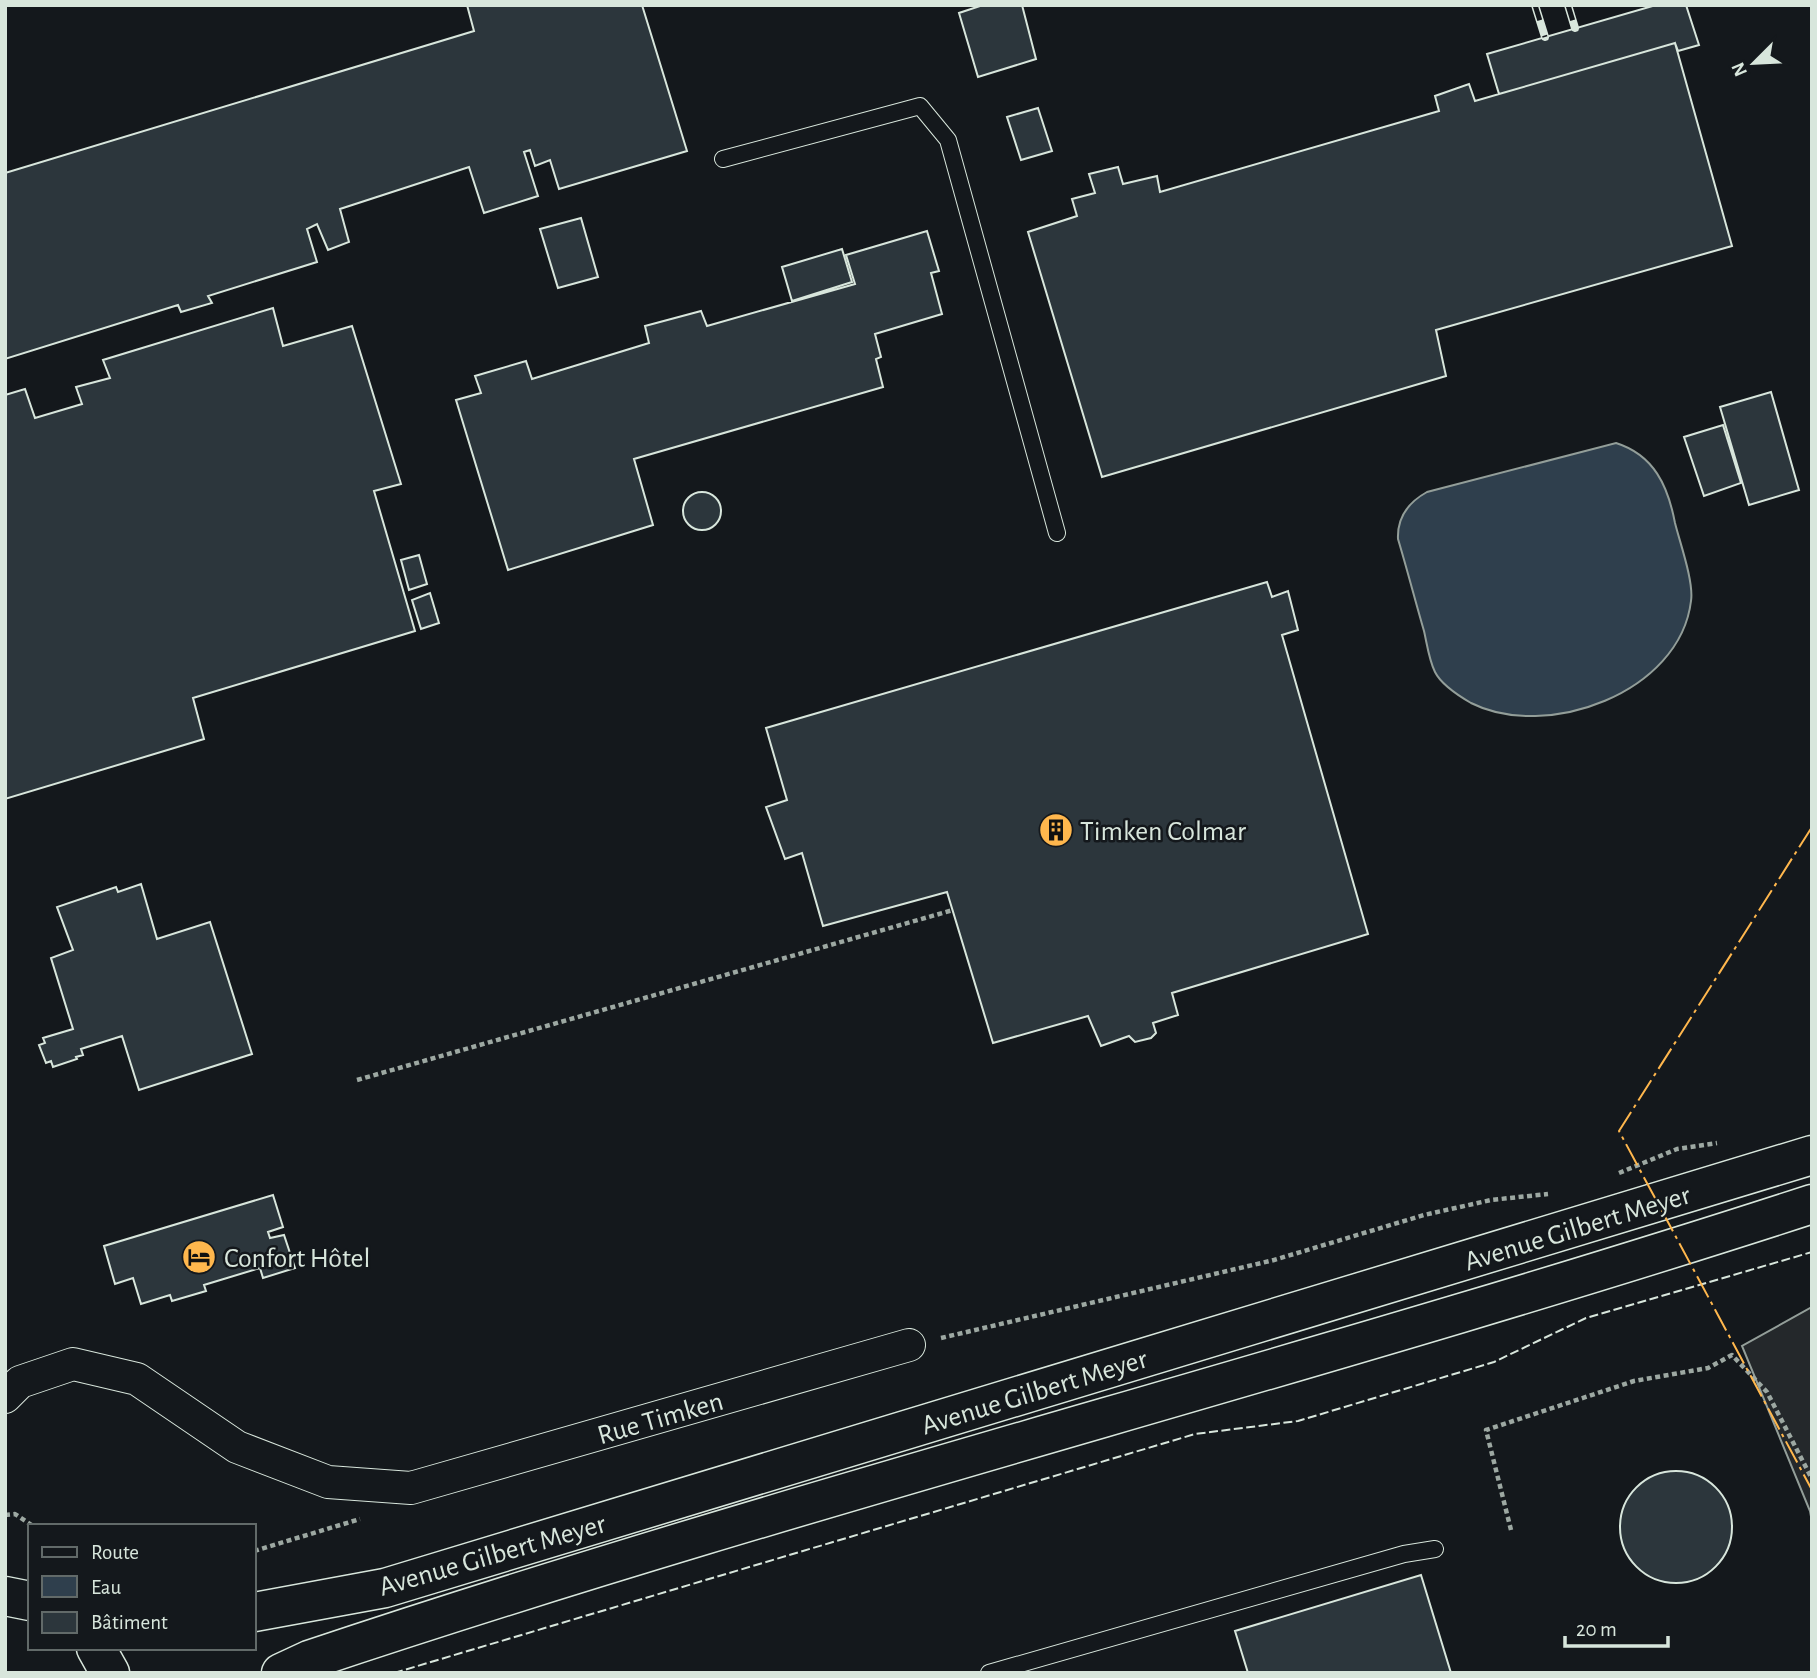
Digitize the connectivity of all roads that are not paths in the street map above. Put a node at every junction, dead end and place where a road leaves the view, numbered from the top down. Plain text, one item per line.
1 (723, 159) dead end
2 (1057, 533) dead end
3 (1812, 1156) edge
4 (1812, 1204) edge
5 (909, 1345) road end
6 (5, 1397) edge
7 (1436, 1549) dead end
8 (5, 1596) edge
9 (28, 1601) edge
10 (256, 1612) edge
11 (97, 1650) edge
12 (110, 1673) edge
13 (281, 1673) edge
14 (989, 1673) edge

1 - 2 lane
3 - 10 main road, Avenue Gilbert Meyer
4 - 13 main road, Avenue Gilbert Meyer
5 - 6 street, Rue Timken
7 - 14 lane
8 - 9 main road
11 - 12 main road

